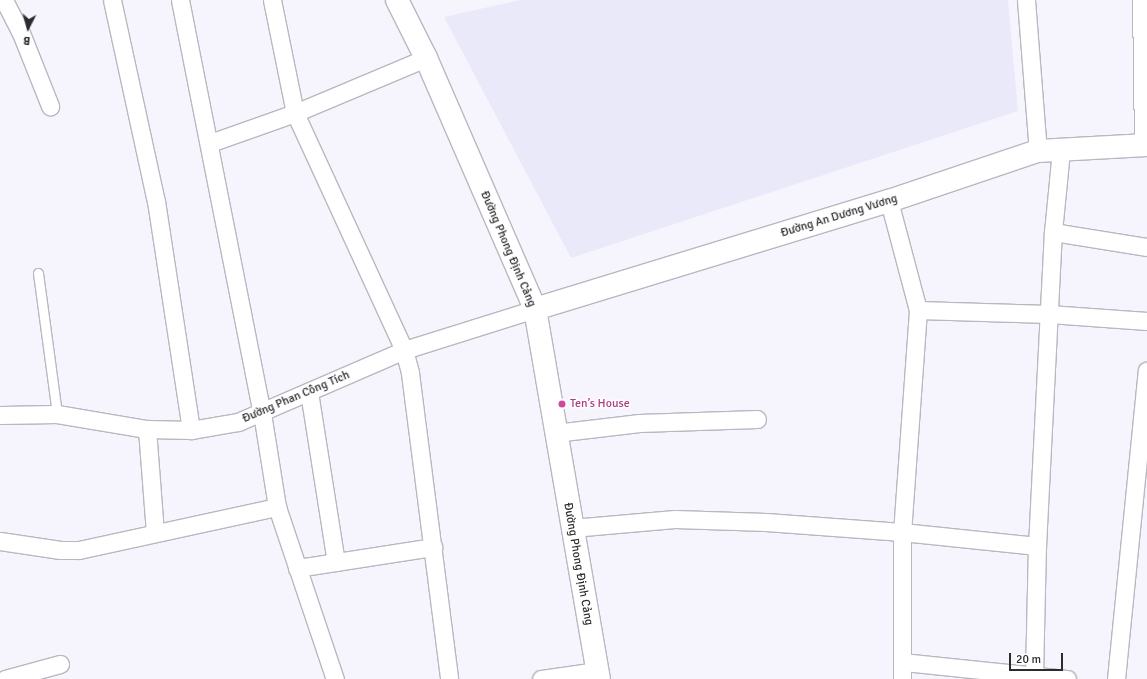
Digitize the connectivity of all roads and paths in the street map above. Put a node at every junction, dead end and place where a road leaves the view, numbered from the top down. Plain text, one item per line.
1 (4, 0) edge
2 (112, 0) edge
3 (180, 0) edge
4 (272, 0) edge
5 (397, 0) edge
6 (1026, 0) edge
7 (1141, 0) edge
8 (426, 58) junction
9 (50, 106) dead end
10 (295, 113) junction
11 (210, 143) junction
12 (1145, 145) edge
13 (1061, 150) junction
14 (1038, 151) junction
15 (889, 201) junction
16 (1053, 232) junction
17 (1147, 247) edge
18 (38, 273) dead end
19 (535, 309) junction
20 (918, 310) junction
21 (1049, 314) junction
22 (1147, 321) edge
23 (404, 350) junction
24 (1147, 371) edge
25 (308, 392) junction
26 (262, 413) junction
27 (57, 414) junction
28 (0, 415) edge
29 (757, 419) dead end
30 (147, 429) junction
31 (191, 430) junction
32 (555, 433) junction
33 (277, 507) junction
34 (572, 528) junction
35 (155, 532) junction
36 (902, 532) junction
37 (0, 541) edge
38 (1037, 546) junction
39 (433, 547) junction
40 (336, 562) junction
41 (297, 568) junction
42 (903, 662) junction
43 (60, 664) dead end
44 (598, 675) edge
45 (1034, 676) junction
46 (1057, 678) edge
47 (5, 679) edge
48 (334, 679) edge
49 (449, 679) edge
50 (541, 679) edge
51 (902, 679) edge
52 (1116, 679) edge

1 - 9 street
2 - 31 street
3 - 11 street
4 - 10 street
5 - 8 street, Đường Phong Định Cảng
6 - 14 street
7 - 12 street
8 - 10 street
8 - 19 street, Đường Phong Định Cảng
10 - 11 street
10 - 23 street
11 - 26 street
12 - 13 street, Đường An Dương Vương
13 - 14 street, Đường An Dương Vương
13 - 16 street
14 - 15 street, Đường An Dương Vương
15 - 19 street, Đường An Dương Vương
15 - 20 street
16 - 17 street
16 - 21 street
18 - 27 lane
19 - 23 street, Đường Phan Công Tích
19 - 32 street, Đường Phong Định Cảng
20 - 21 street
20 - 36 street
21 - 22 street
21 - 38 street
23 - 25 street, Đường Phan Công Tích
23 - 39 street
24 - 52 street
25 - 26 street, Đường Phan Công Tích
25 - 40 street
26 - 31 street, Đường Phan Công Tích
26 - 33 street
27 - 28 street, Đường Phan Công Tích
27 - 30 street, Đường Phan Công Tích
29 - 32 street
30 - 31 street, Đường Phan Công Tích
30 - 35 street
32 - 34 street, Đường Phong Định Cảng
33 - 35 street
33 - 41 street
34 - 36 street
34 - 44 street, Đường Phong Định Cảng
35 - 37 street
36 - 38 street
36 - 42 street
38 - 45 street
39 - 40 street
39 - 49 street
40 - 41 street
41 - 48 street
42 - 45 street
42 - 51 street
43 - 47 street
44 - 50 street
45 - 46 street

